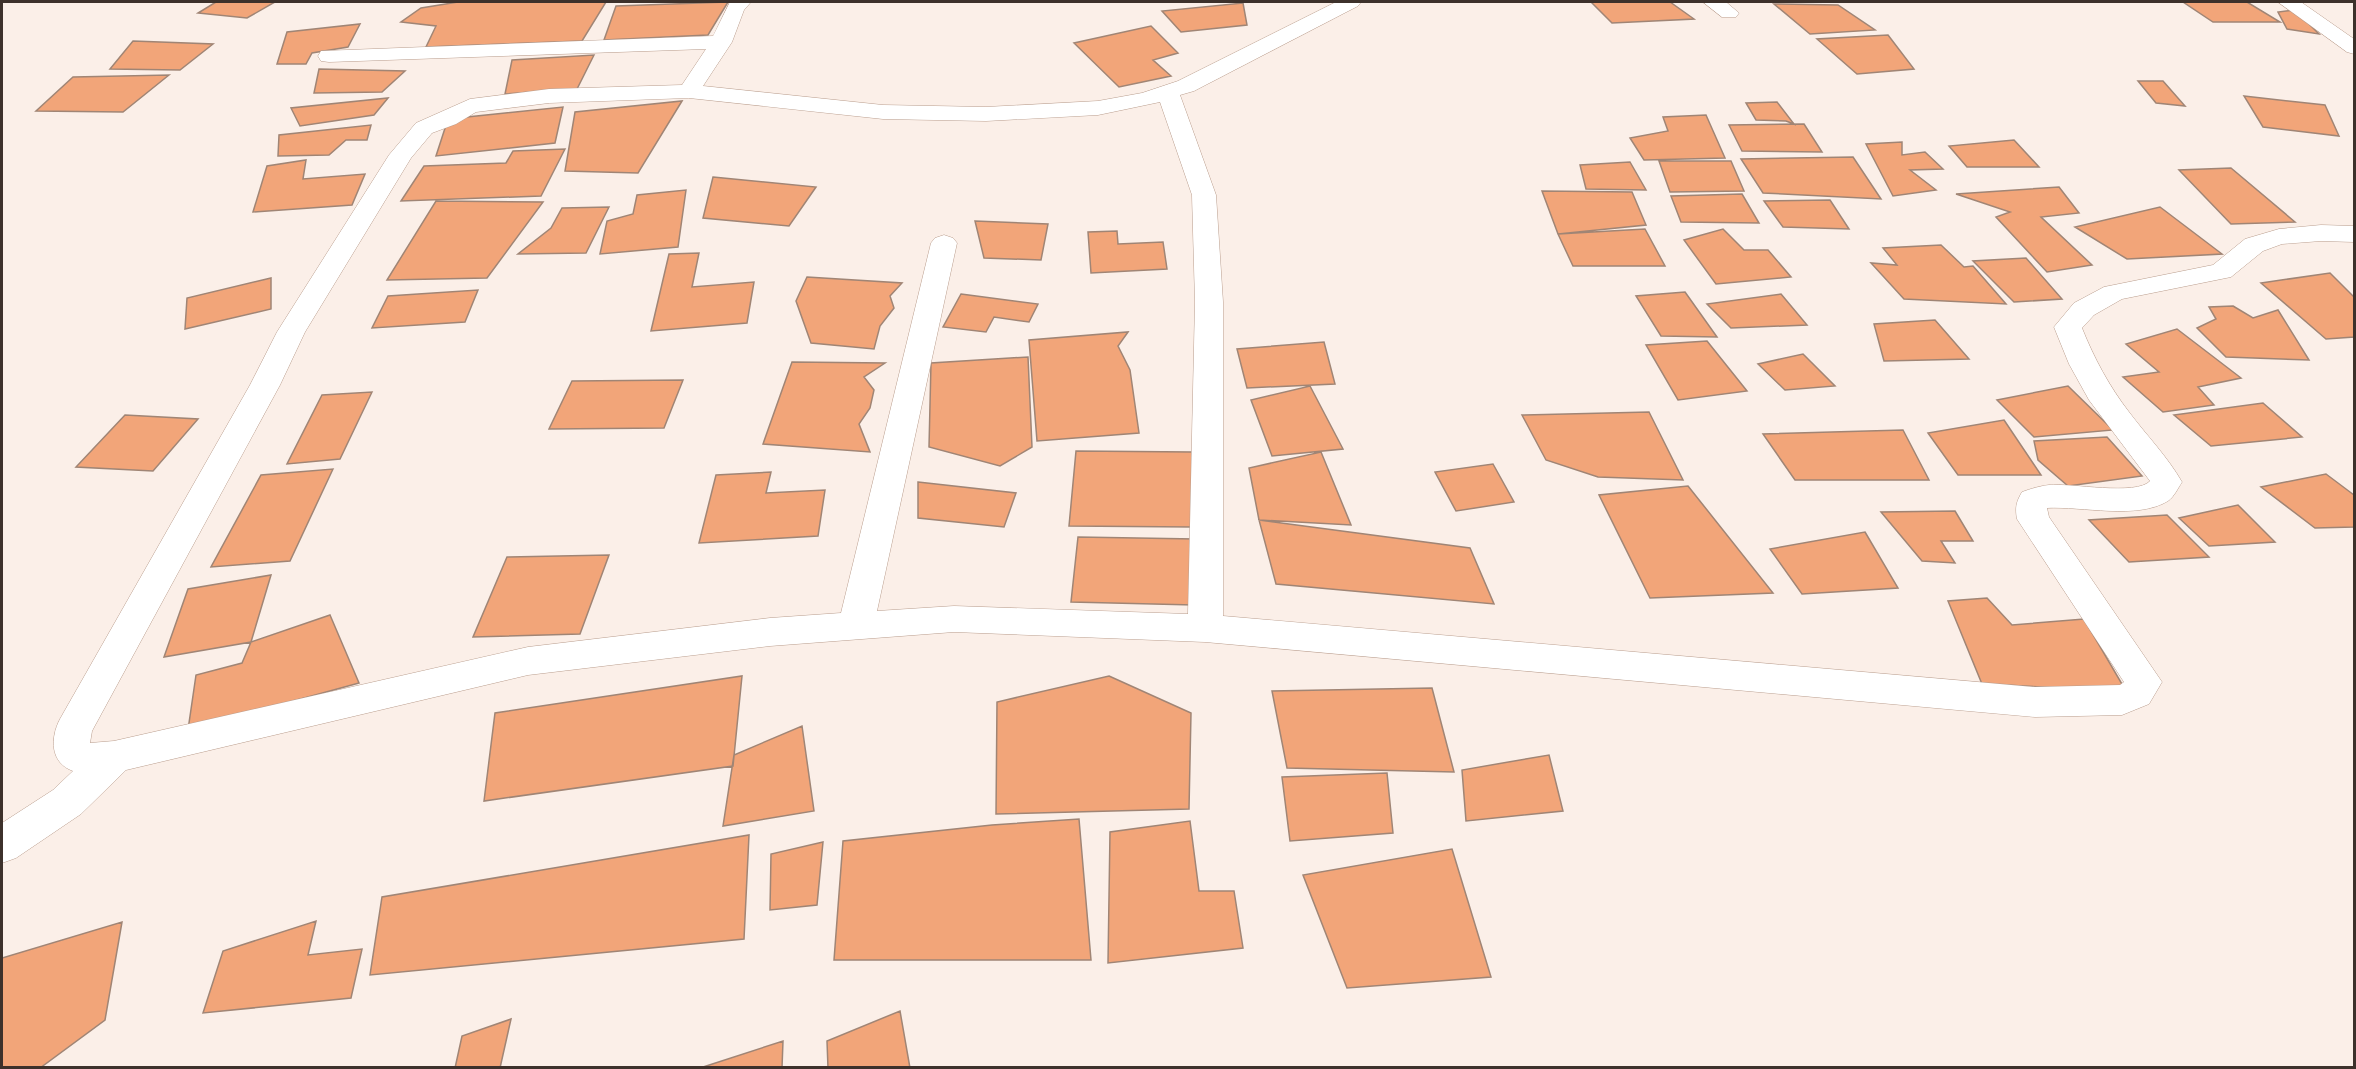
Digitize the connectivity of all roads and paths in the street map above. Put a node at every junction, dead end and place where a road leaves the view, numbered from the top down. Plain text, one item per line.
1 (741, 2) edge
2 (1351, 2) edge
3 (2288, 2) edge
4 (721, 42) junction
5 (2355, 48) edge
6 (329, 56) dead end
7 (689, 91) junction
8 (1168, 93) junction
9 (2355, 234) edge
10 (944, 243) dead end
11 (856, 626) junction
12 (1205, 628) junction
13 (114, 756) junction
14 (2, 845) edge

1 - 4 street
2 - 8 street
3 - 5 street
4 - 6 street
4 - 7 street
7 - 8 street
7 - 13 street
8 - 12 street
9 - 12 street
10 - 11 street
11 - 12 street
11 - 13 street
13 - 14 street

